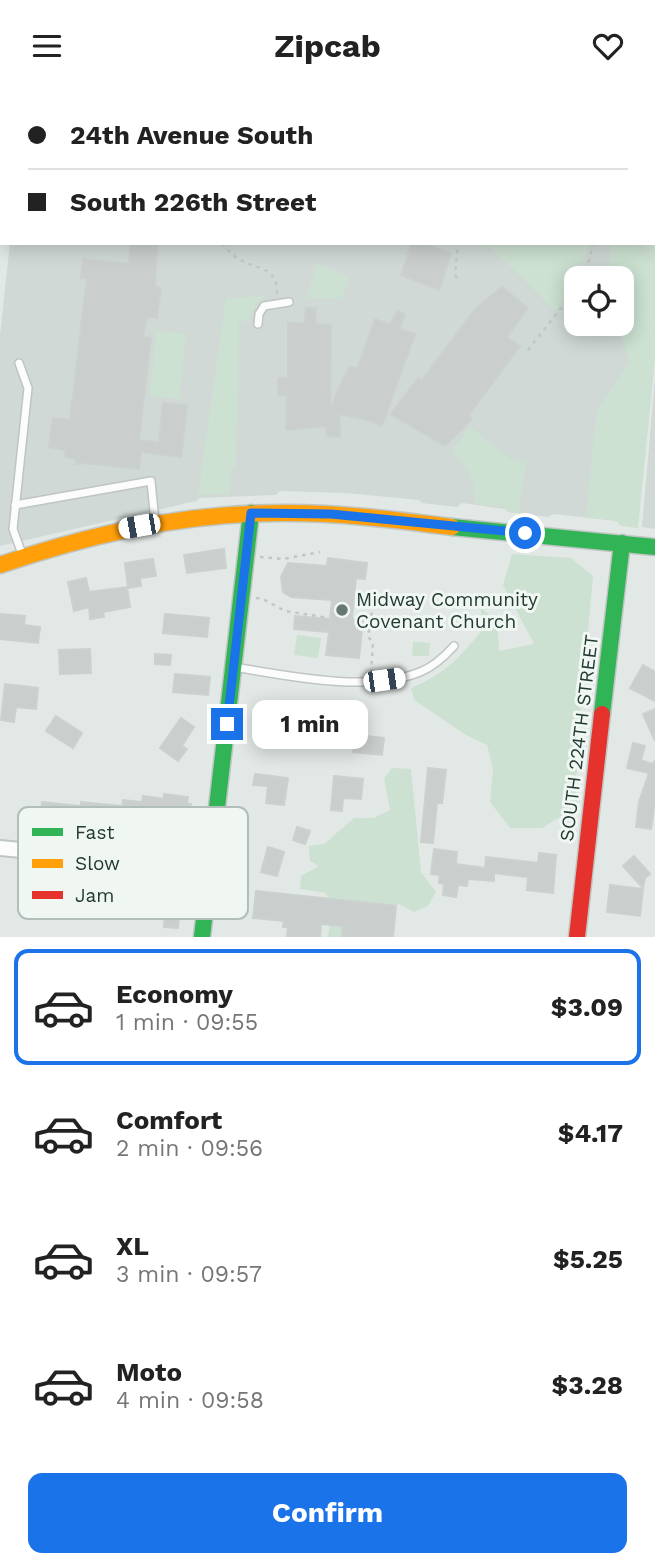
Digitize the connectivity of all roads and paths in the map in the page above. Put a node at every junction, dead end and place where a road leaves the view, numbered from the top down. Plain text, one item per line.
1 (224, 245) edge
2 (458, 245) edge
3 (593, 245) edge
4 (587, 266) edge
5 (457, 278) dead end
6 (289, 302) dead end
7 (277, 303) junction
8 (564, 304) edge
9 (258, 324) dead end
10 (528, 350) dead end
11 (19, 363) dead end
12 (15, 506) junction
13 (251, 513) junction
14 (156, 523) junction
15 (622, 543) junction
16 (655, 547) edge
17 (320, 552) dead end
18 (23, 556) junction
19 (247, 556) junction
20 (0, 565) edge
21 (242, 595) junction
22 (373, 605) dead end
23 (329, 618) dead end
24 (454, 646) dead end
25 (234, 666) junction
26 (371, 681) junction
27 (217, 807) edge
28 (0, 848) edge
29 (18, 850) edge
30 (204, 919) edge
31 (202, 937) edge
32 (577, 937) edge

1 - 7 path
2 - 5 path
3 - 4 path
6 - 7 lane
7 - 9 lane
8 - 10 path
11 - 12 lane
12 - 14 lane
12 - 18 lane
13 - 14 street
13 - 15 street
13 - 19 street
14 - 18 street
15 - 16 street
15 - 32 street, SOUTH 224TH STREET
17 - 19 path
18 - 20 street
19 - 21 street
21 - 23 path
21 - 25 street
22 - 26 path
24 - 26 lane
25 - 26 lane
25 - 27 street
28 - 29 street
30 - 31 street

